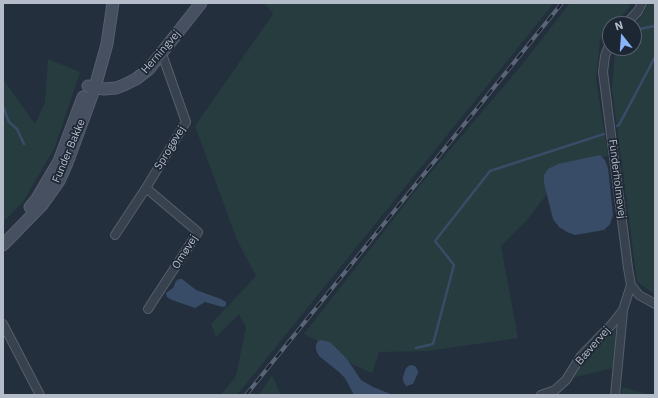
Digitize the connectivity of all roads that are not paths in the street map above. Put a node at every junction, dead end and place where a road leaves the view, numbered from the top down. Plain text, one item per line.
1 (113, 3) edge
2 (201, 3) edge
3 (642, 3) edge
4 (633, 16) edge
5 (162, 54) junction
6 (605, 56) edge
7 (91, 86) junction
8 (146, 188) junction
9 (115, 235) dead end
10 (3, 236) edge
11 (3, 245) edge
12 (632, 285) junction
13 (655, 304) edge
14 (148, 309) dead end
15 (623, 310) junction
16 (3, 324) edge
17 (40, 395) edge
18 (541, 395) edge
19 (615, 395) edge

1 - 7 main road
2 - 5 main road, Herningvej
3 - 4 street
5 - 7 main road, Herningvej
5 - 8 street, Sprogøvej
6 - 12 street, Funderholmevej
7 - 10 main road, Funder Bakke
7 - 11 main road, Funder Bakke
8 - 9 street, Sprogøvej
8 - 14 street, Omøvej
12 - 13 street
12 - 15 street, Bævervej
15 - 18 street, Bævervej
15 - 19 street
16 - 17 street

